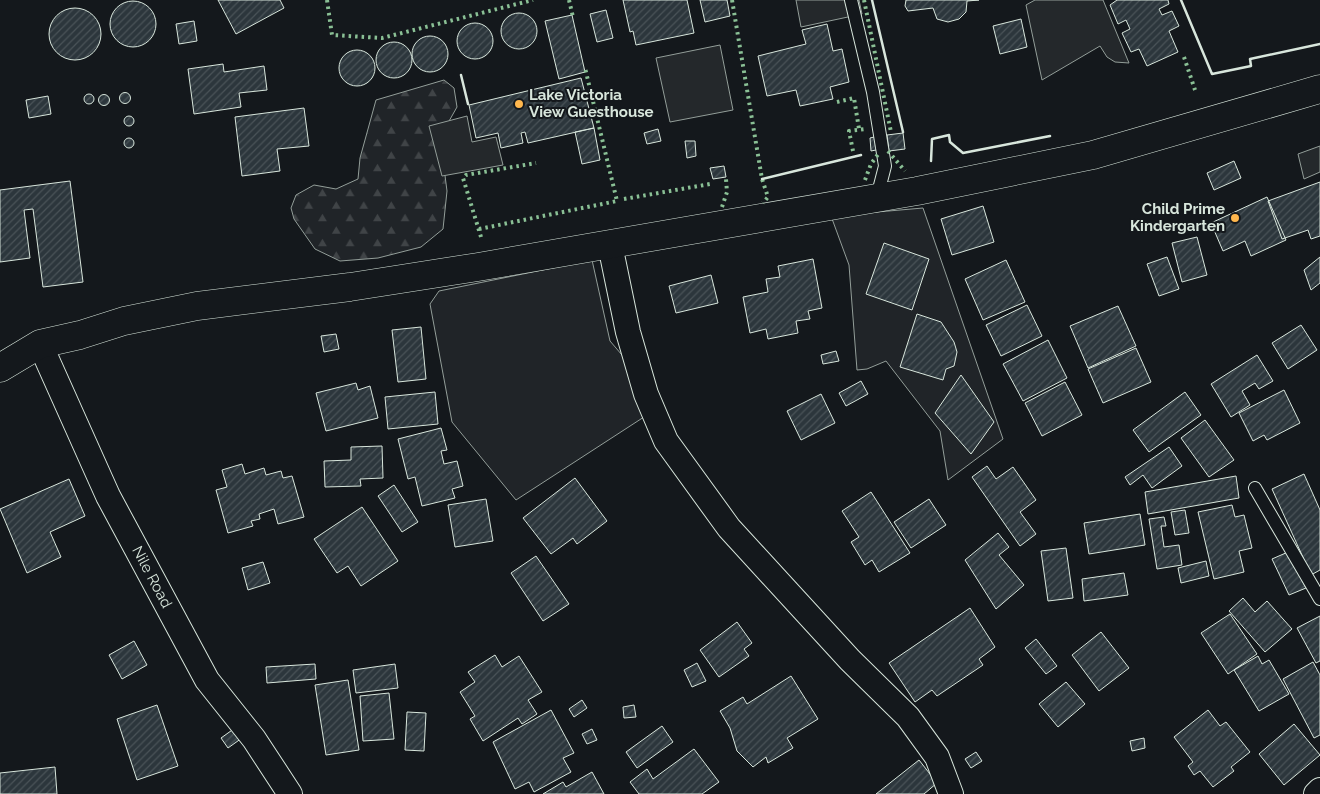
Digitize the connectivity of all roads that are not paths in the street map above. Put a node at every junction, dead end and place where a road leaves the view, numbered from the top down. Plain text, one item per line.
1 (851, 0) edge
2 (1320, 89) edge
3 (877, 197) junction
4 (610, 245) junction
5 (40, 344) junction
6 (0, 368) edge
7 (1255, 488) dead end
8 (1320, 599) edge
9 (1320, 790) edge
10 (290, 794) edge
11 (951, 794) edge
12 (1316, 794) edge

1 - 3 lane
2 - 3 street
3 - 4 street
4 - 5 street
4 - 11 street
5 - 6 street
5 - 10 street, Nile Road
7 - 8 lane
9 - 12 street

